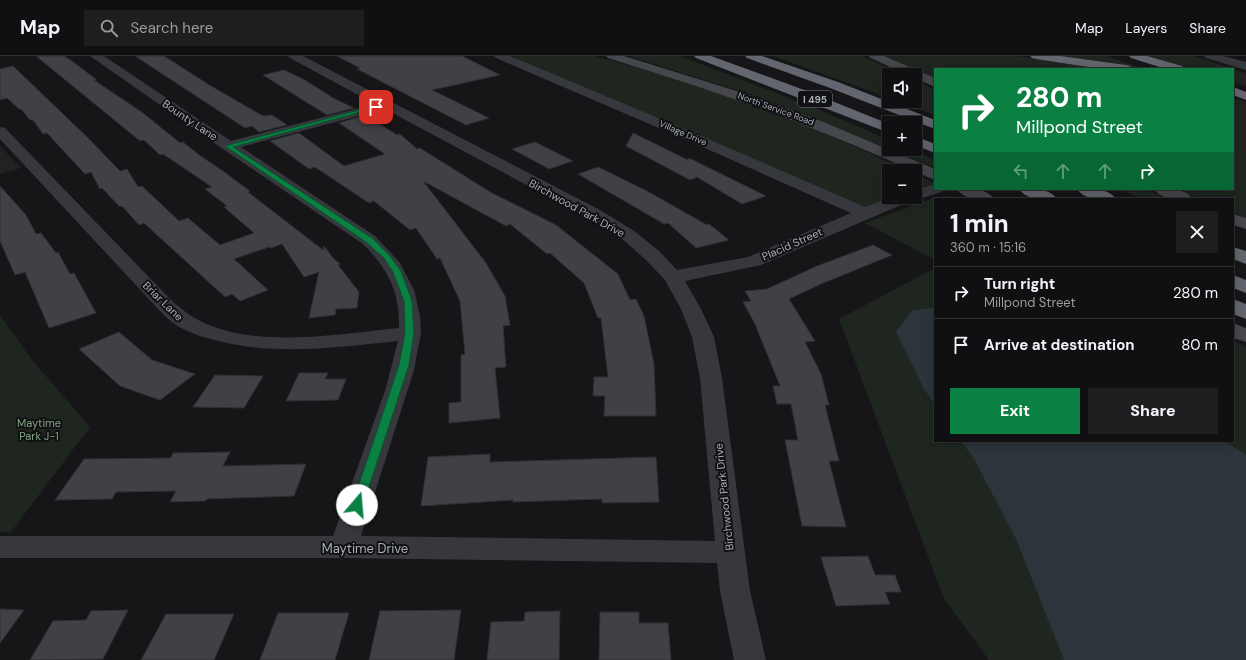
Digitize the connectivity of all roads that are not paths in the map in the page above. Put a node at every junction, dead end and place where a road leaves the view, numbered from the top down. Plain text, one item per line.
1 (96, 56) edge
2 (294, 56) edge
3 (500, 56) edge
4 (612, 56) edge
5 (700, 56) edge
6 (751, 56) edge
7 (875, 56) edge
8 (1036, 56) edge
9 (1118, 56) edge
10 (1135, 56) edge
11 (1210, 56) edge
12 (1228, 58) edge
13 (1246, 66) edge
14 (1119, 68) edge
15 (1158, 68) edge
16 (1175, 68) edge
17 (934, 83) edge
18 (1234, 86) edge
19 (1246, 90) edge
20 (1234, 92) edge
21 (1246, 96) edge
22 (385, 105) junction
23 (934, 125) edge
24 (882, 126) edge
25 (0, 131) edge
26 (922, 143) edge
27 (228, 146) junction
28 (934, 149) edge
29 (934, 175) edge
30 (934, 189) edge
31 (967, 190) edge
32 (1015, 190) edge
33 (1029, 190) edge
34 (1087, 190) edge
35 (1164, 190) edge
36 (922, 193) edge
37 (984, 198) edge
38 (1028, 198) edge
39 (1047, 198) edge
40 (1106, 198) edge
41 (1183, 198) edge
42 (888, 204) edge
43 (864, 213) junction
44 (1234, 219) edge
45 (1246, 224) edge
46 (1234, 252) edge
47 (1246, 258) edge
48 (673, 277) junction
49 (1234, 281) edge
50 (1246, 287) edge
51 (1234, 306) edge
52 (1246, 313) edge
53 (1234, 330) edge
54 (410, 333) junction
55 (1246, 336) edge
56 (0, 547) edge
57 (343, 548) junction
58 (730, 552) junction
59 (750, 660) edge

1 - 27 street, Bounty Lane
2 - 22 street, Birchwood Park Drive
3 - 43 street, Village Drive
4 - 29 main road, North Service Road
5 - 24 highway, I 495
6 - 23 highway, I 495
7 - 17 main road
8 - 14 highway
9 - 15 highway
10 - 16 highway
11 - 12 street
12 - 13 street
18 - 19 highway
20 - 21 highway
22 - 27 street
22 - 48 street, Birchwood Park Drive
25 - 54 street, Briar Lane
26 - 28 highway
27 - 54 street, Bounty Lane
30 - 36 street
31 - 37 main road
32 - 38 highway
33 - 39 highway
34 - 40 highway
35 - 41 main road
42 - 43 street, Placid Street
43 - 48 street, Placid Street
44 - 45 main road
46 - 47 highway
48 - 58 street, Birchwood Park Drive
49 - 50 highway
51 - 52 highway
53 - 55 main road
54 - 57 street, Bounty Lane
56 - 57 street, Maytime Drive
57 - 58 street, Maytime Drive
58 - 59 street, Birchwood Park Drive

